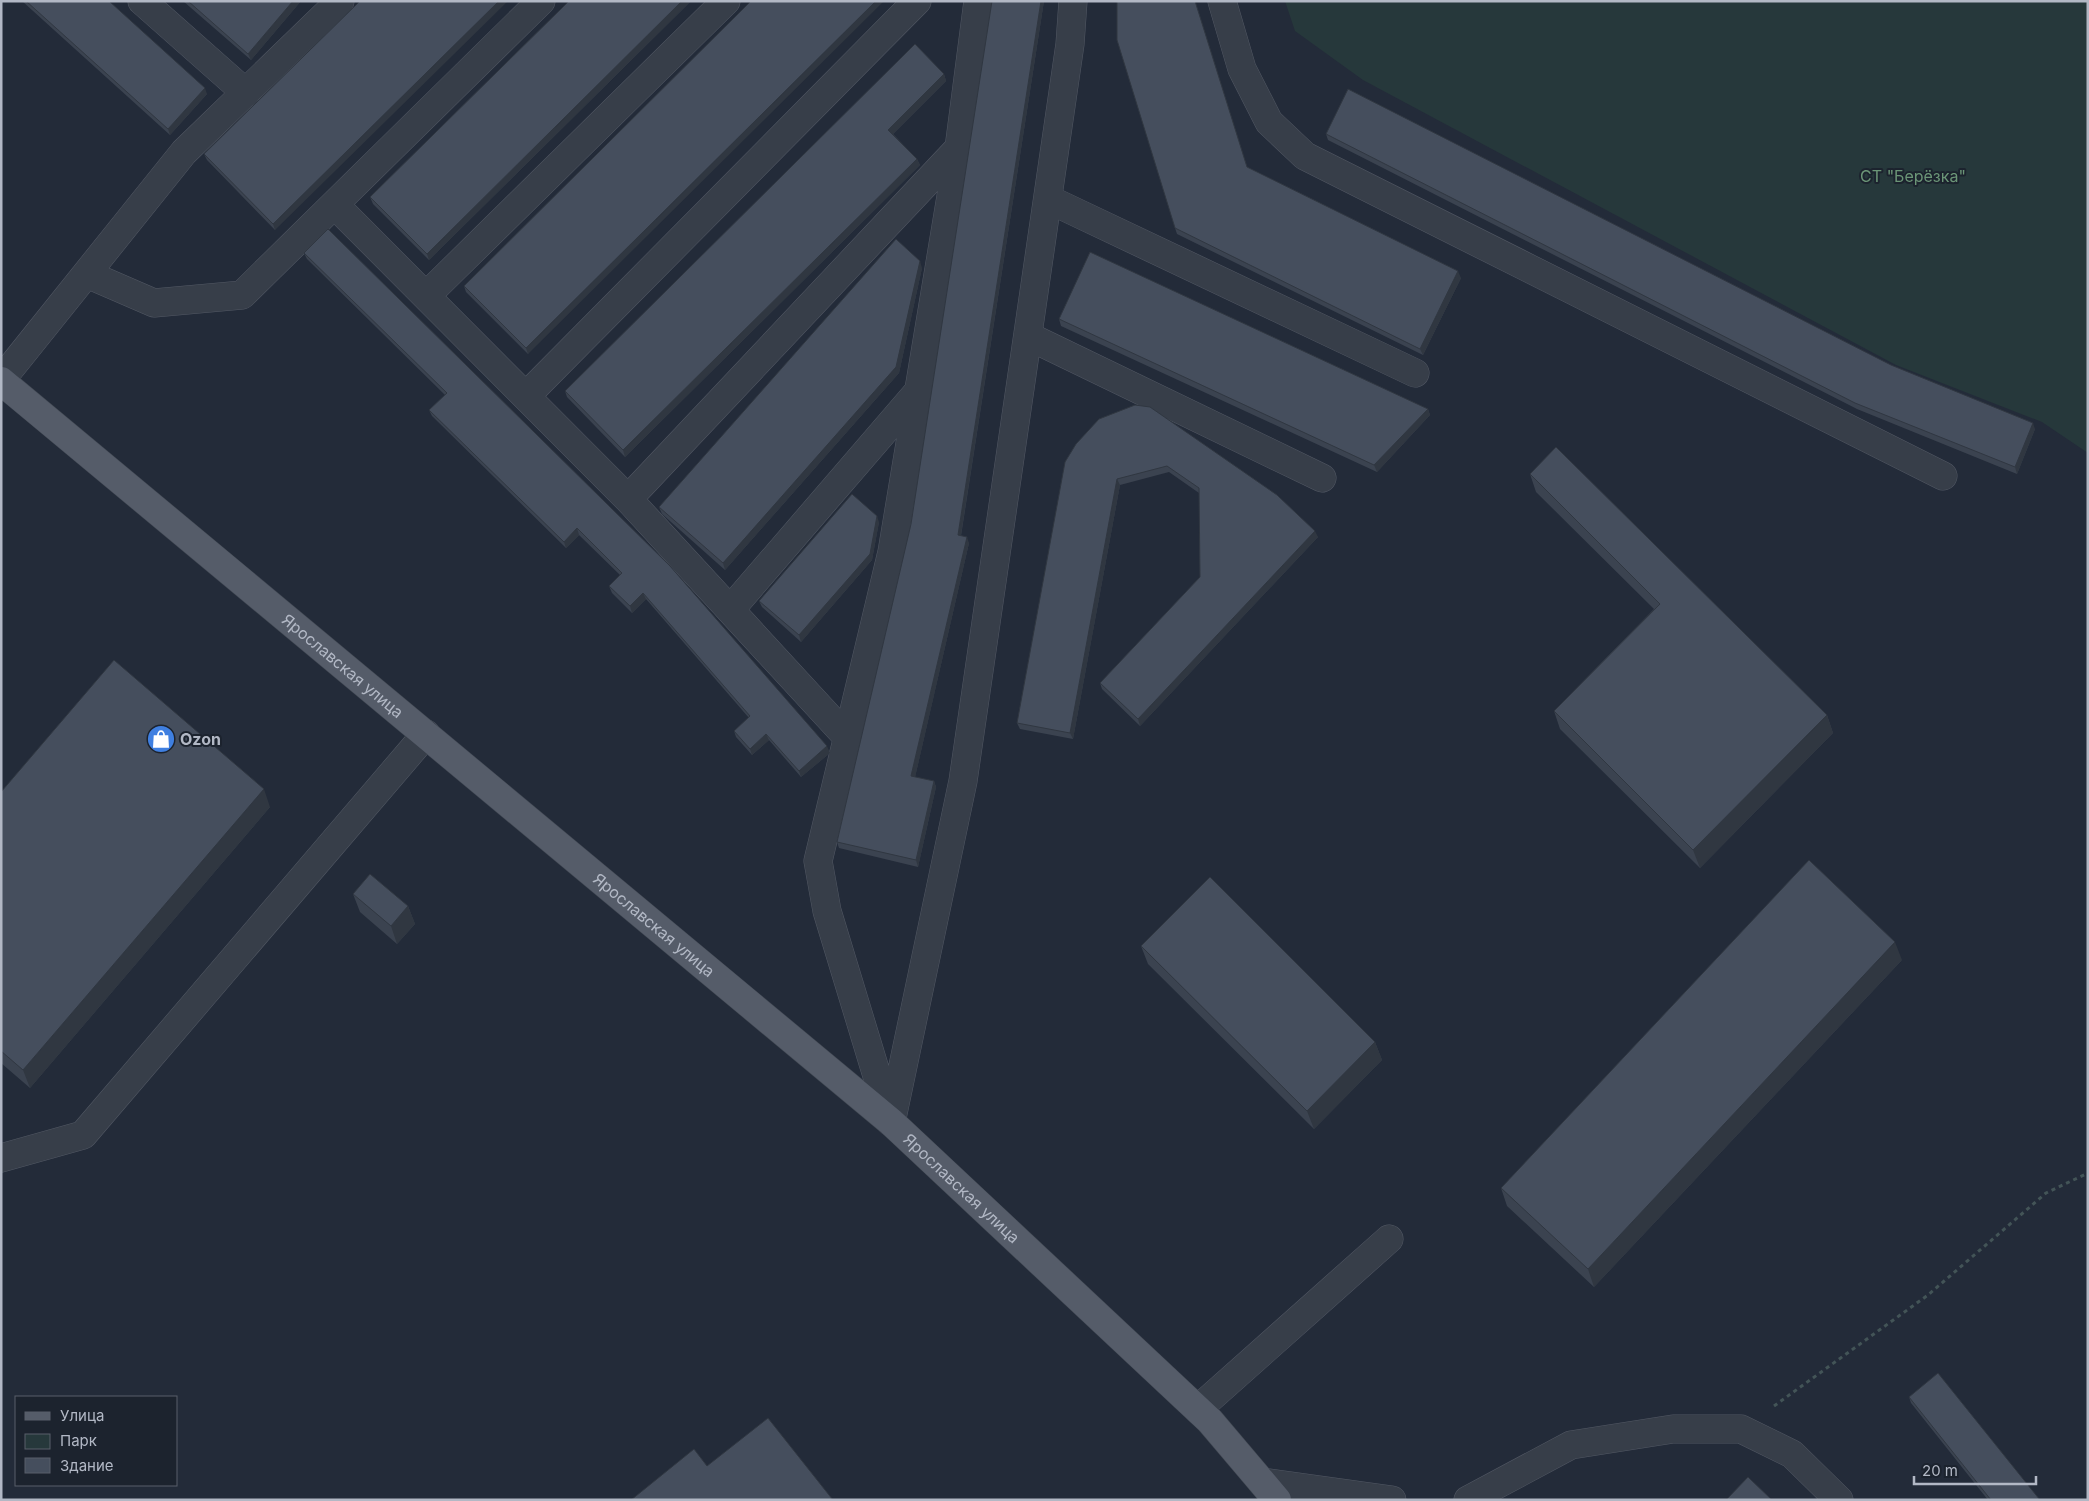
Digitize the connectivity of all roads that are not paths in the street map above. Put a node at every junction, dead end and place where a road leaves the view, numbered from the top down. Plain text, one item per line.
1 (142, 1) edge
2 (340, 1) edge
3 (541, 1) edge
4 (726, 1) edge
5 (917, 1) edge
6 (978, 1) edge
7 (1073, 1) edge
8 (1222, 1) edge
9 (246, 93) junction
10 (958, 148) junction
11 (1048, 199) junction
12 (335, 205) junction
13 (87, 274) junction
14 (426, 296) junction
15 (1028, 336) junction
16 (1415, 373) dead end
17 (1, 380) edge
18 (917, 393) junction
19 (526, 396) junction
20 (1943, 476) dead end
21 (1322, 478) dead end
22 (628, 499) junction
23 (730, 610) junction
24 (426, 734) junction
25 (848, 738) junction
26 (891, 1122) junction
27 (1, 1158) edge
28 (1389, 1239) dead end
29 (1198, 1409) junction
30 (1270, 1491) edge
31 (1392, 1500) edge
32 (1468, 1500) edge
33 (1839, 1500) edge

1 - 9 lane
2 - 9 lane
3 - 12 lane
4 - 14 lane
5 - 19 lane
6 - 10 lane
7 - 11 lane
8 - 20 lane
9 - 13 lane
10 - 18 lane
10 - 22 lane
11 - 15 lane
11 - 16 lane
12 - 13 lane
12 - 14 lane
13 - 17 lane
14 - 19 lane
15 - 21 lane
15 - 26 lane
17 - 24 main road, Ярославская улица
18 - 23 lane
18 - 25 lane
19 - 22 lane
22 - 23 lane
23 - 25 lane
24 - 26 main road, Ярославская улица
24 - 27 lane
25 - 26 lane
26 - 29 main road, Ярославская улица
28 - 29 lane
29 - 30 main road, Ярославская улица
30 - 31 lane
32 - 33 lane

